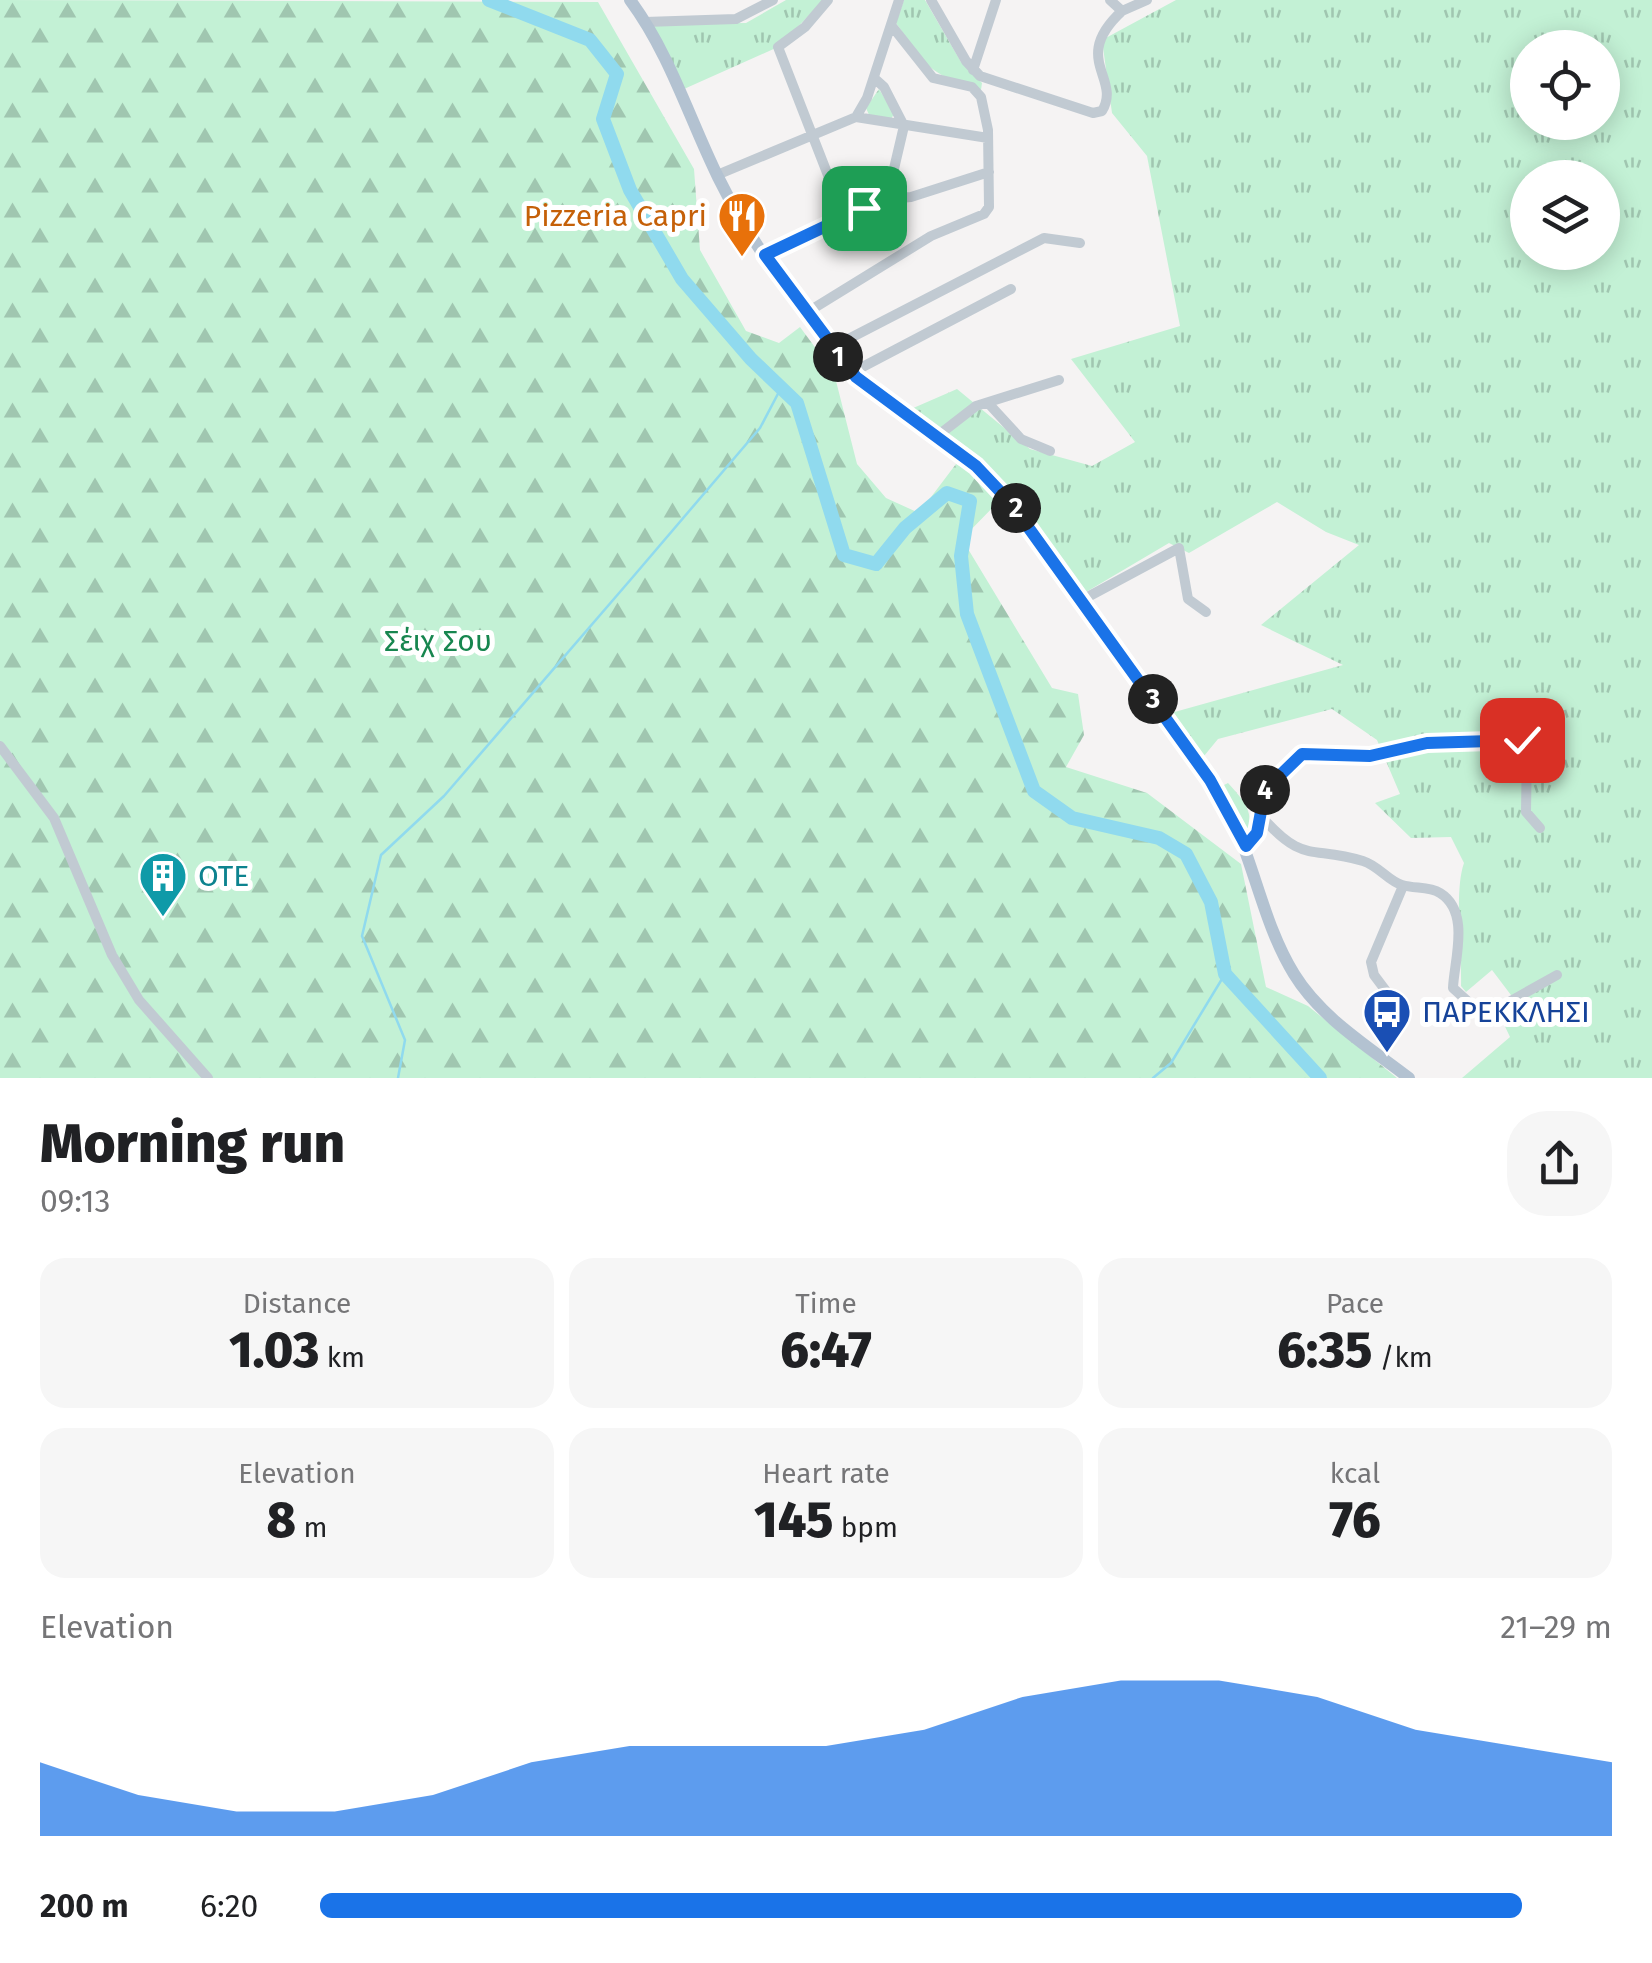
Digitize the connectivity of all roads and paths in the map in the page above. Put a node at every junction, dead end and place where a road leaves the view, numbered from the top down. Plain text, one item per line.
1 (630, 0) edge
2 (828, 0) edge
3 (899, 0) edge
4 (931, 0) edge
5 (996, 0) edge
6 (1146, 0) edge
7 (767, 2) edge
8 (1115, 5) edge
9 (645, 22) junction
10 (891, 24) junction
11 (973, 70) junction
12 (874, 78) junction
13 (856, 117) junction
14 (904, 126) junction
15 (810, 136) junction
16 (988, 138) junction
17 (989, 172) junction
18 (716, 175) junction
19 (888, 191) junction
20 (845, 219) junction
21 (1080, 243) dead end
22 (765, 255) junction
23 (1011, 289) dead end
24 (806, 313) junction
25 (831, 348) junction
26 (851, 372) junction
27 (1058, 380) dead end
28 (989, 404) junction
29 (936, 437) junction
30 (1050, 452) dead end
31 (1082, 600) junction
32 (1206, 612) dead end
33 (0, 746) edge
34 (1261, 816) junction
35 (1540, 828) dead end
36 (1246, 846) junction
37 (1403, 886) junction
38 (1557, 975) dead end
39 (1389, 995) dead end
40 (208, 1078) edge
41 (1409, 1078) edge

1 - 9 main road
2 - 15 street
3 - 10 street
4 - 11 street
5 - 11 street
6 - 8 street
7 - 9 street
8 - 11 street
9 - 18 main road
10 - 12 street
10 - 16 street
12 - 13 street
12 - 14 street
13 - 14 street
13 - 15 street
14 - 16 street
14 - 19 street
15 - 18 street
15 - 20 street
16 - 17 street
17 - 19 street
17 - 24 street
18 - 22 main road
19 - 20 street
20 - 22 street
21 - 25 street
22 - 24 main road
23 - 26 street
24 - 25 main road
25 - 26 main road
26 - 29 main road
27 - 28 street
28 - 29 street
28 - 30 street
29 - 31 main road
31 - 32 street
31 - 36 main road
33 - 40 street
34 - 35 street
34 - 36 street
34 - 37 street
36 - 41 main road
37 - 38 street
37 - 39 street

